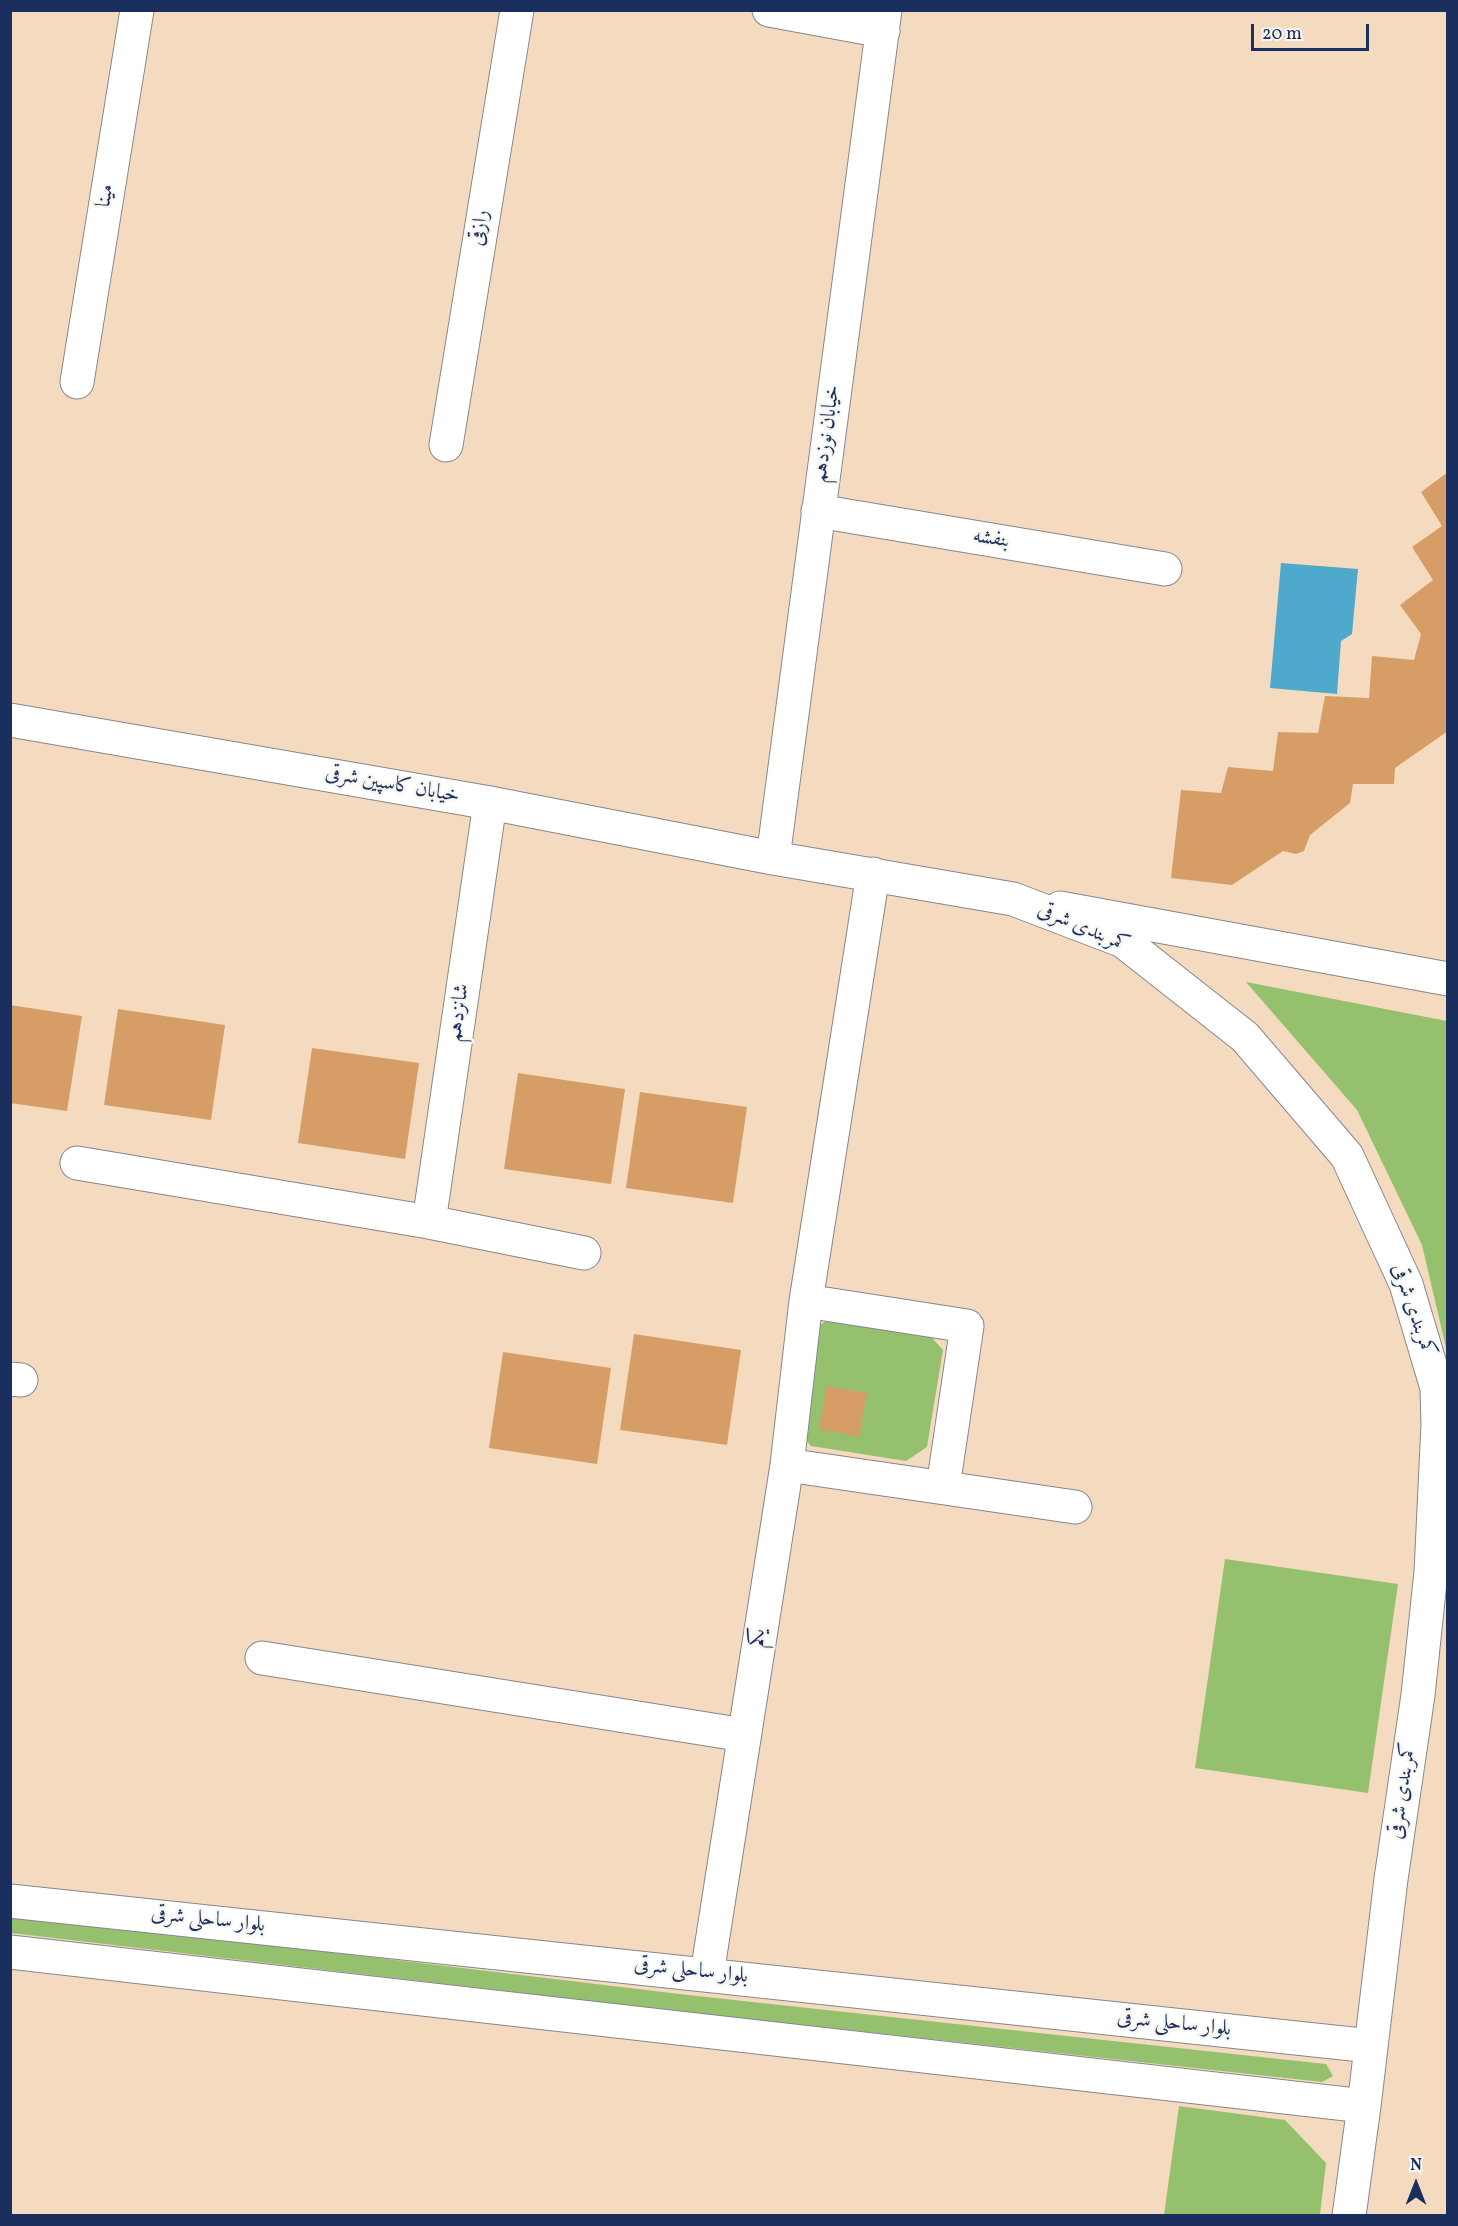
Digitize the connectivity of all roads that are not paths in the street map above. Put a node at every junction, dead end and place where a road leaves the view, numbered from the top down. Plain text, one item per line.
1 (137, 10) edge
2 (517, 10) edge
3 (769, 10) edge
4 (884, 21) edge
5 (77, 382) dead end
6 (446, 445) dead end
7 (818, 511) junction
8 (1165, 569) dead end
9 (10, 720) edge
10 (490, 803) junction
11 (773, 858) junction
12 (873, 874) junction
13 (1013, 900) junction
14 (1448, 979) edge
15 (77, 1163) dead end
16 (429, 1222) junction
17 (584, 1253) dead end
18 (806, 1301) junction
19 (787, 1465) junction
20 (942, 1487) junction
21 (1075, 1506) dead end
22 (262, 1658) dead end
23 (744, 1735) junction
24 (10, 1901) edge
25 (10, 1952) edge
26 (706, 1974) junction
27 (1371, 2046) junction
28 (1364, 2106) junction
29 (1349, 2216) edge

1 - 5 street, مینا
2 - 6 street, رازقی
3 - 4 street
4 - 7 street, خیابان نوزدهم
7 - 8 street, بنفشه
7 - 11 street, خیابان نوزدهم
9 - 10 street, خیابان کاسپین شرقی
10 - 11 street, خیابان کاسپین شرقی
10 - 16 street, شانزدهم
11 - 12 street, کمربندی شرقی
12 - 13 street, کمربندی شرقی
12 - 18 street, یکم
13 - 14 street
13 - 27 street, کمربندی شرقی
15 - 16 street
16 - 17 street
18 - 19 street, یکم
18 - 20 street
19 - 20 street
19 - 23 street, یکم
20 - 21 street
22 - 23 street
23 - 26 street, یکم
24 - 26 street, بلوار ساحلی شرقی
25 - 28 street
26 - 27 street, بلوار ساحلی شرقی
27 - 28 street, کمربندی شرقی
28 - 29 street, کمربندی شرقی

